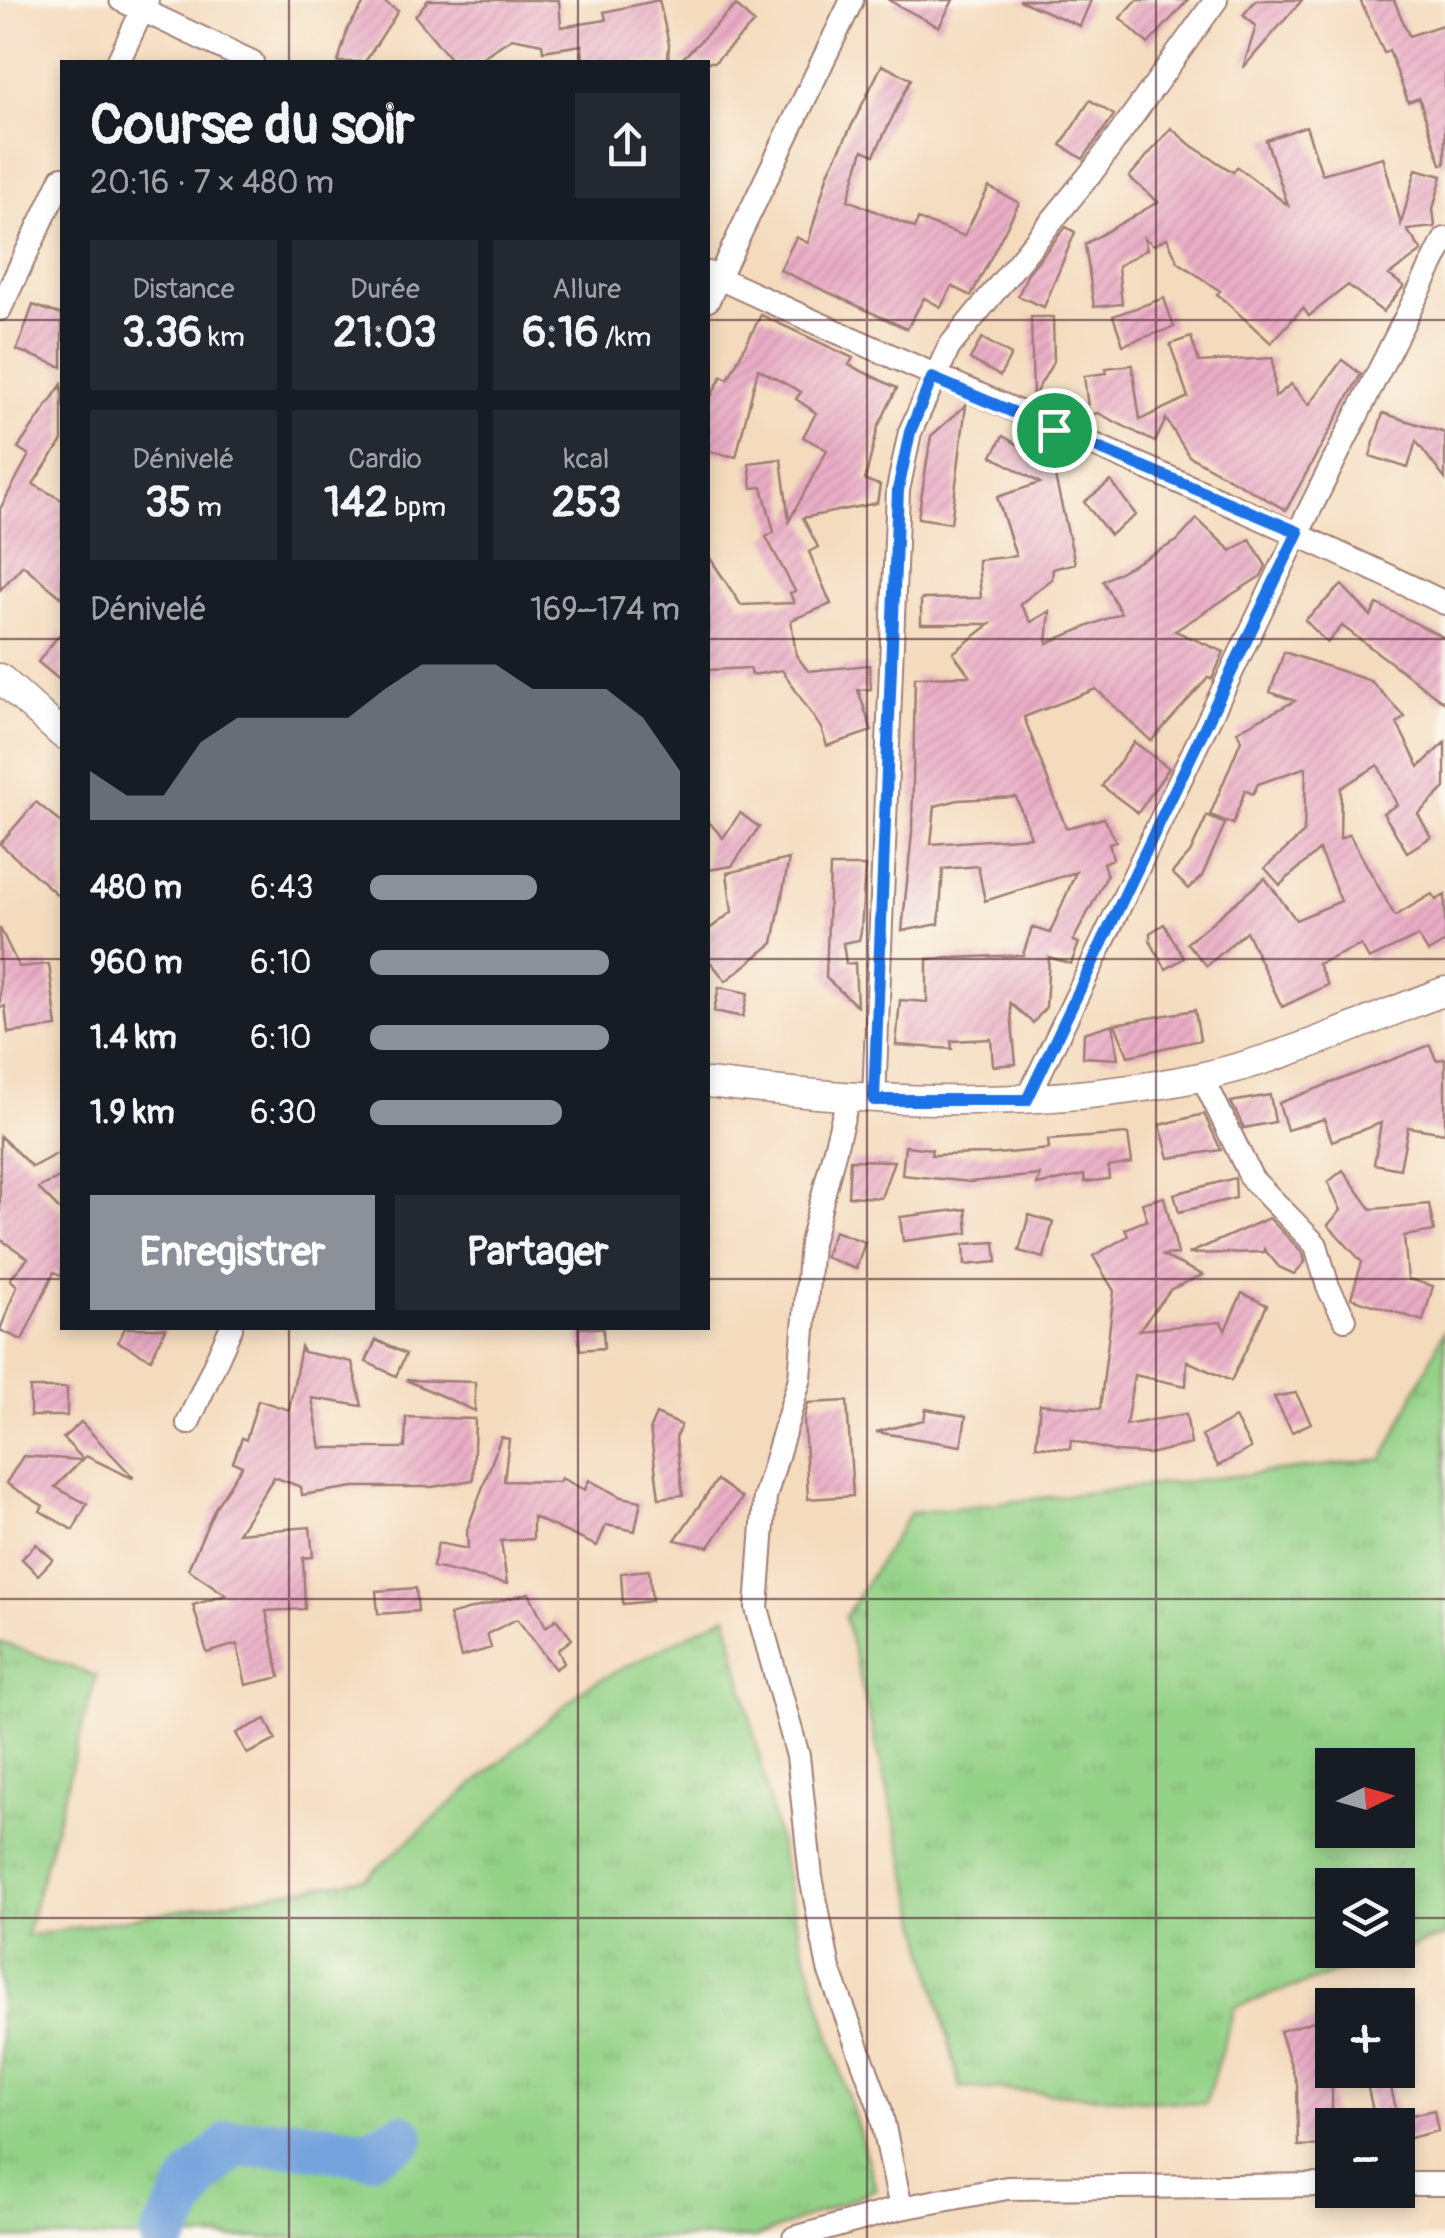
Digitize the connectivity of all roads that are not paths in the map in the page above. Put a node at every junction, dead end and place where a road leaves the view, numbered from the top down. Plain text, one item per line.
1 (852, 0) edge
2 (1216, 0) edge
3 (137, 4) edge
4 (119, 60) edge
5 (248, 60) edge
6 (60, 182) edge
7 (1445, 239) edge
8 (713, 276) edge
9 (0, 309) edge
10 (932, 378) junction
11 (1298, 532) junction
12 (1445, 603) edge
13 (0, 678) edge
14 (60, 732) edge
15 (1445, 991) edge
16 (1202, 1076) junction
17 (710, 1082) edge
18 (861, 1099) junction
19 (1027, 1100) junction
20 (1345, 1320) dead end
21 (230, 1330) edge
22 (188, 1423) dead end
23 (1415, 2184) edge
24 (1445, 2184) edge
25 (1315, 2185) edge
26 (901, 2208) junction
27 (794, 2238) edge

1 - 8 street
2 - 10 street
3 - 4 street
3 - 5 street
6 - 9 street
7 - 11 street
8 - 10 street
10 - 11 street
10 - 18 street
11 - 12 street
11 - 19 street
13 - 14 street
15 - 16 street
16 - 19 street
16 - 20 street
17 - 18 street
18 - 19 street
18 - 26 street
21 - 22 street
23 - 24 street
25 - 26 street
26 - 27 street

